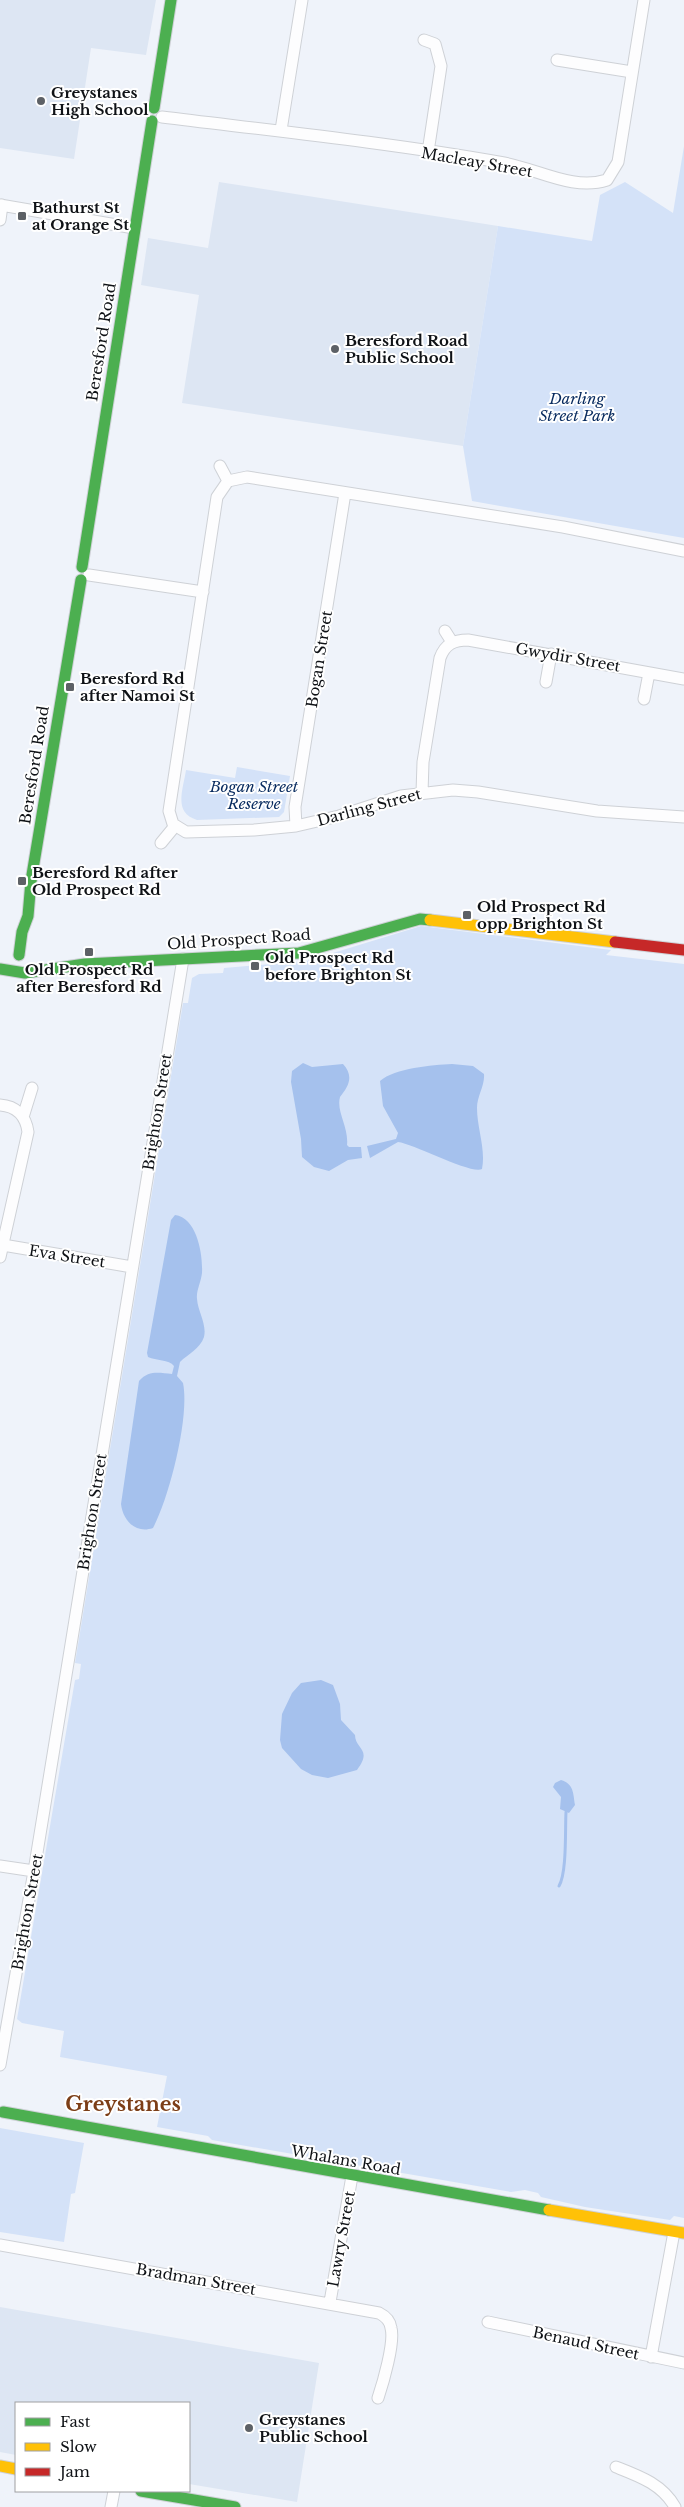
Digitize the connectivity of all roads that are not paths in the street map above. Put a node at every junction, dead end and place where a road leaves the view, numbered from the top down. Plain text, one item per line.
1 (171, 0) edge
2 (302, 0) edge
3 (644, 0) edge
4 (424, 40) dead end
5 (557, 60) dead end
6 (632, 72) junction
7 (156, 115) junction
8 (281, 130) junction
9 (428, 152) junction
10 (1, 205) edge
11 (0, 220) edge
12 (134, 228) junction
13 (220, 466) dead end
14 (228, 482) junction
15 (345, 493) junction
16 (684, 551) edge
17 (84, 574) junction
18 (203, 592) junction
19 (446, 630) dead end
20 (452, 642) junction
21 (551, 654) junction
22 (649, 673) junction
23 (684, 679) edge
24 (546, 682) dead end
25 (644, 700) dead end
26 (422, 792) junction
27 (684, 817) edge
28 (175, 826) junction
29 (296, 826) junction
30 (161, 843) dead end
31 (684, 950) edge
32 (183, 959) junction
33 (0, 960) edge
34 (27, 961) junction
35 (0, 970) edge
36 (32, 1088) dead end
37 (0, 1104) edge
38 (23, 1117) junction
39 (1, 1251) edge
40 (132, 1266) junction
41 (0, 1866) edge
42 (34, 1871) junction
43 (0, 2065) edge
44 (1, 2110) edge
45 (352, 2176) junction
46 (679, 2232) edge
47 (0, 2245) edge
48 (330, 2302) junction
49 (488, 2322) dead end
50 (651, 2357) junction
51 (684, 2363) edge
52 (378, 2398) dead end
53 (0, 2466) edge
54 (616, 2467) dead end
55 (15, 2469) edge
56 (114, 2492) edge
57 (147, 2492) edge
58 (111, 2507) edge
59 (235, 2507) edge
60 (675, 2507) edge

1 - 7 street, Beresford Road
2 - 8 street
3 - 6 street, Macleay Street
4 - 9 street
5 - 6 street
6 - 9 street, Macleay Street
7 - 8 street, Macleay Street
7 - 12 street, Beresford Road
8 - 9 street, Macleay Street
10 - 11 street
10 - 12 street
12 - 17 street, Beresford Road
13 - 14 street
14 - 15 street
14 - 18 street
15 - 16 street
15 - 29 street, Bogan Street
17 - 18 street
17 - 34 street, Beresford Road
18 - 28 street
19 - 20 street
20 - 21 street, Gwydir Street
20 - 26 street
21 - 22 street, Gwydir Street
21 - 24 street
22 - 23 street, Gwydir Street
22 - 25 street
26 - 27 street, Darling Street
26 - 29 street, Darling Street
28 - 29 street, Darling Street
28 - 30 street
31 - 32 street, Old Prospect Road
32 - 34 street, Old Prospect Road
32 - 40 street, Brighton Street
33 - 34 street, Old Prospect Road
34 - 35 street
36 - 38 street
37 - 38 street
38 - 39 street
39 - 40 street, Eva Street
40 - 42 street, Brighton Street
41 - 42 street
42 - 43 street, Brighton Street
44 - 45 street, Whalans Road
45 - 46 street, Whalans Road
45 - 48 street, Lawry Street
46 - 50 street
47 - 48 street, Bradman Street
48 - 52 street, Bradman Street
49 - 50 street, Benaud Street
50 - 51 street, Benaud Street
53 - 55 street
54 - 60 street
56 - 58 street
57 - 59 street

